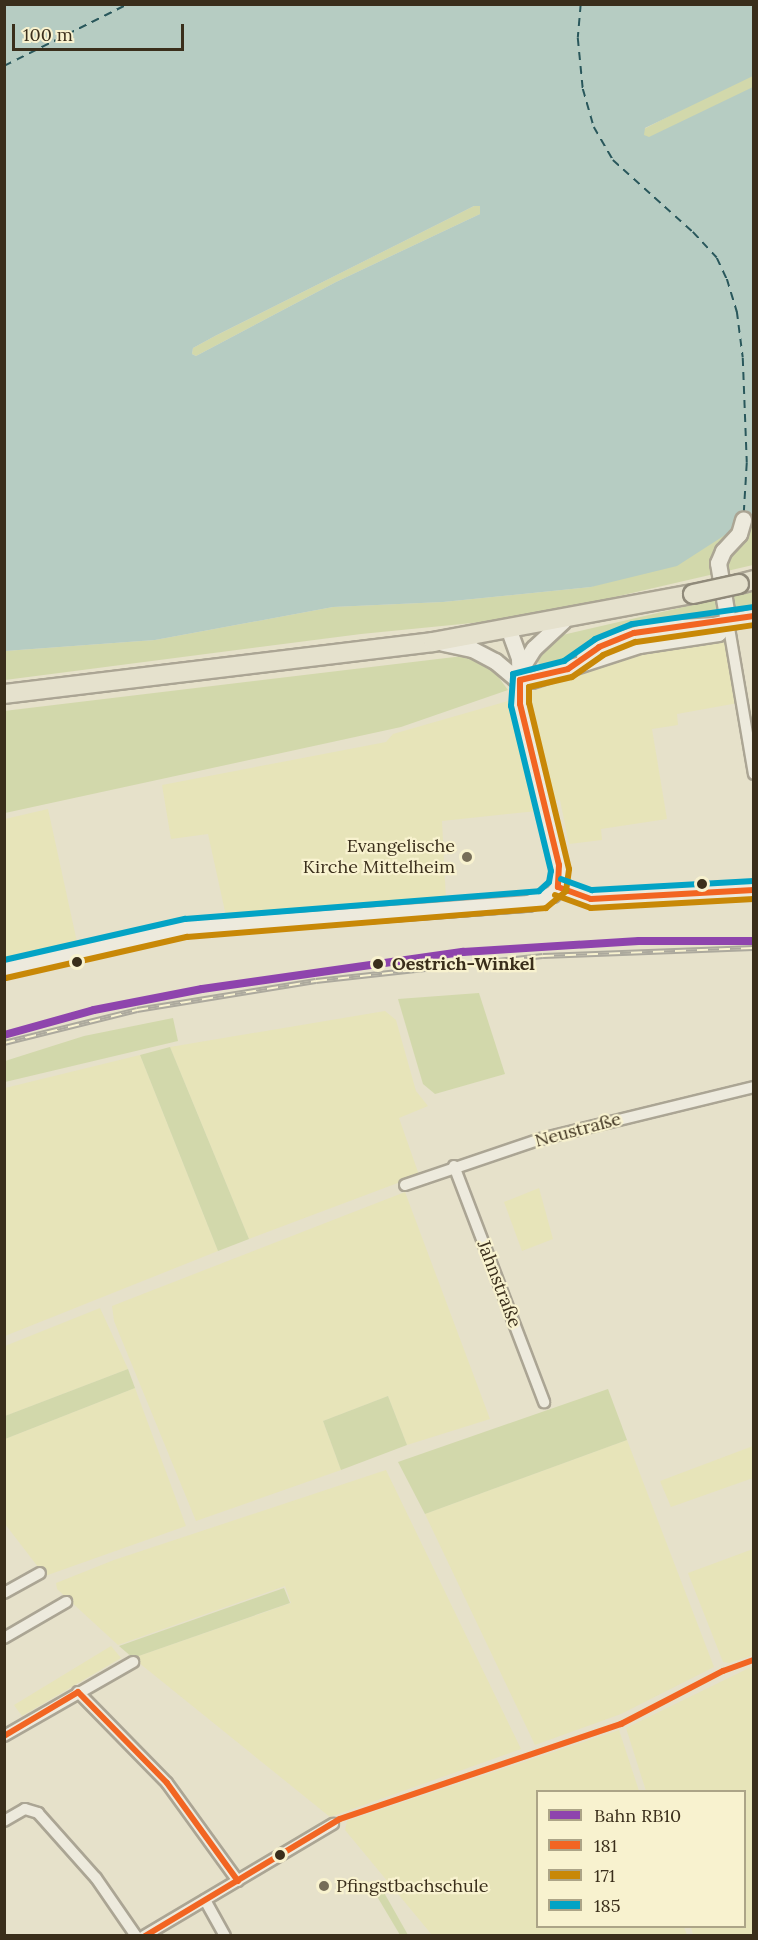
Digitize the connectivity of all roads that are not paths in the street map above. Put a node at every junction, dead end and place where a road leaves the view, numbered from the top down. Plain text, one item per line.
1 (743, 520) dead end
2 (746, 582) edge
3 (753, 616) edge
4 (563, 621) junction
5 (728, 622) junction
6 (509, 630) junction
7 (433, 642) junction
8 (505, 668) junction
9 (520, 675) junction
10 (4, 694) edge
11 (753, 774) edge
12 (558, 887) junction
13 (753, 890) edge
14 (4, 969) edge
15 (753, 1087) edge
16 (454, 1166) junction
17 (405, 1185) dead end
18 (544, 1402) dead end
19 (40, 1573) dead end
20 (4, 1593) edge
21 (66, 1602) dead end
22 (4, 1638) edge
23 (133, 1662) dead end
24 (78, 1692) junction
25 (4, 1736) edge
26 (4, 1821) edge
27 (333, 1824) dead end
28 (238, 1881) junction
29 (205, 1900) junction
30 (136, 1935) edge
31 (144, 1935) edge
32 (225, 1935) edge

1 - 5 main road
2 - 4 main road, bridge
3 - 5 main road
4 - 6 main road
4 - 9 main road
5 - 9 main road
5 - 11 street
6 - 7 main road
6 - 8 main road
6 - 9 main road
7 - 8 main road
7 - 10 main road
8 - 9 main road
9 - 12 main road
12 - 13 main road
12 - 14 main road
15 - 16 street, Neustraße
16 - 17 street, Neustraße
16 - 18 street, Jahnstraße
19 - 20 street
21 - 22 street
23 - 24 street
24 - 25 street
24 - 28 street
26 - 30 street
27 - 28 street
28 - 29 street
29 - 31 street
29 - 32 street

